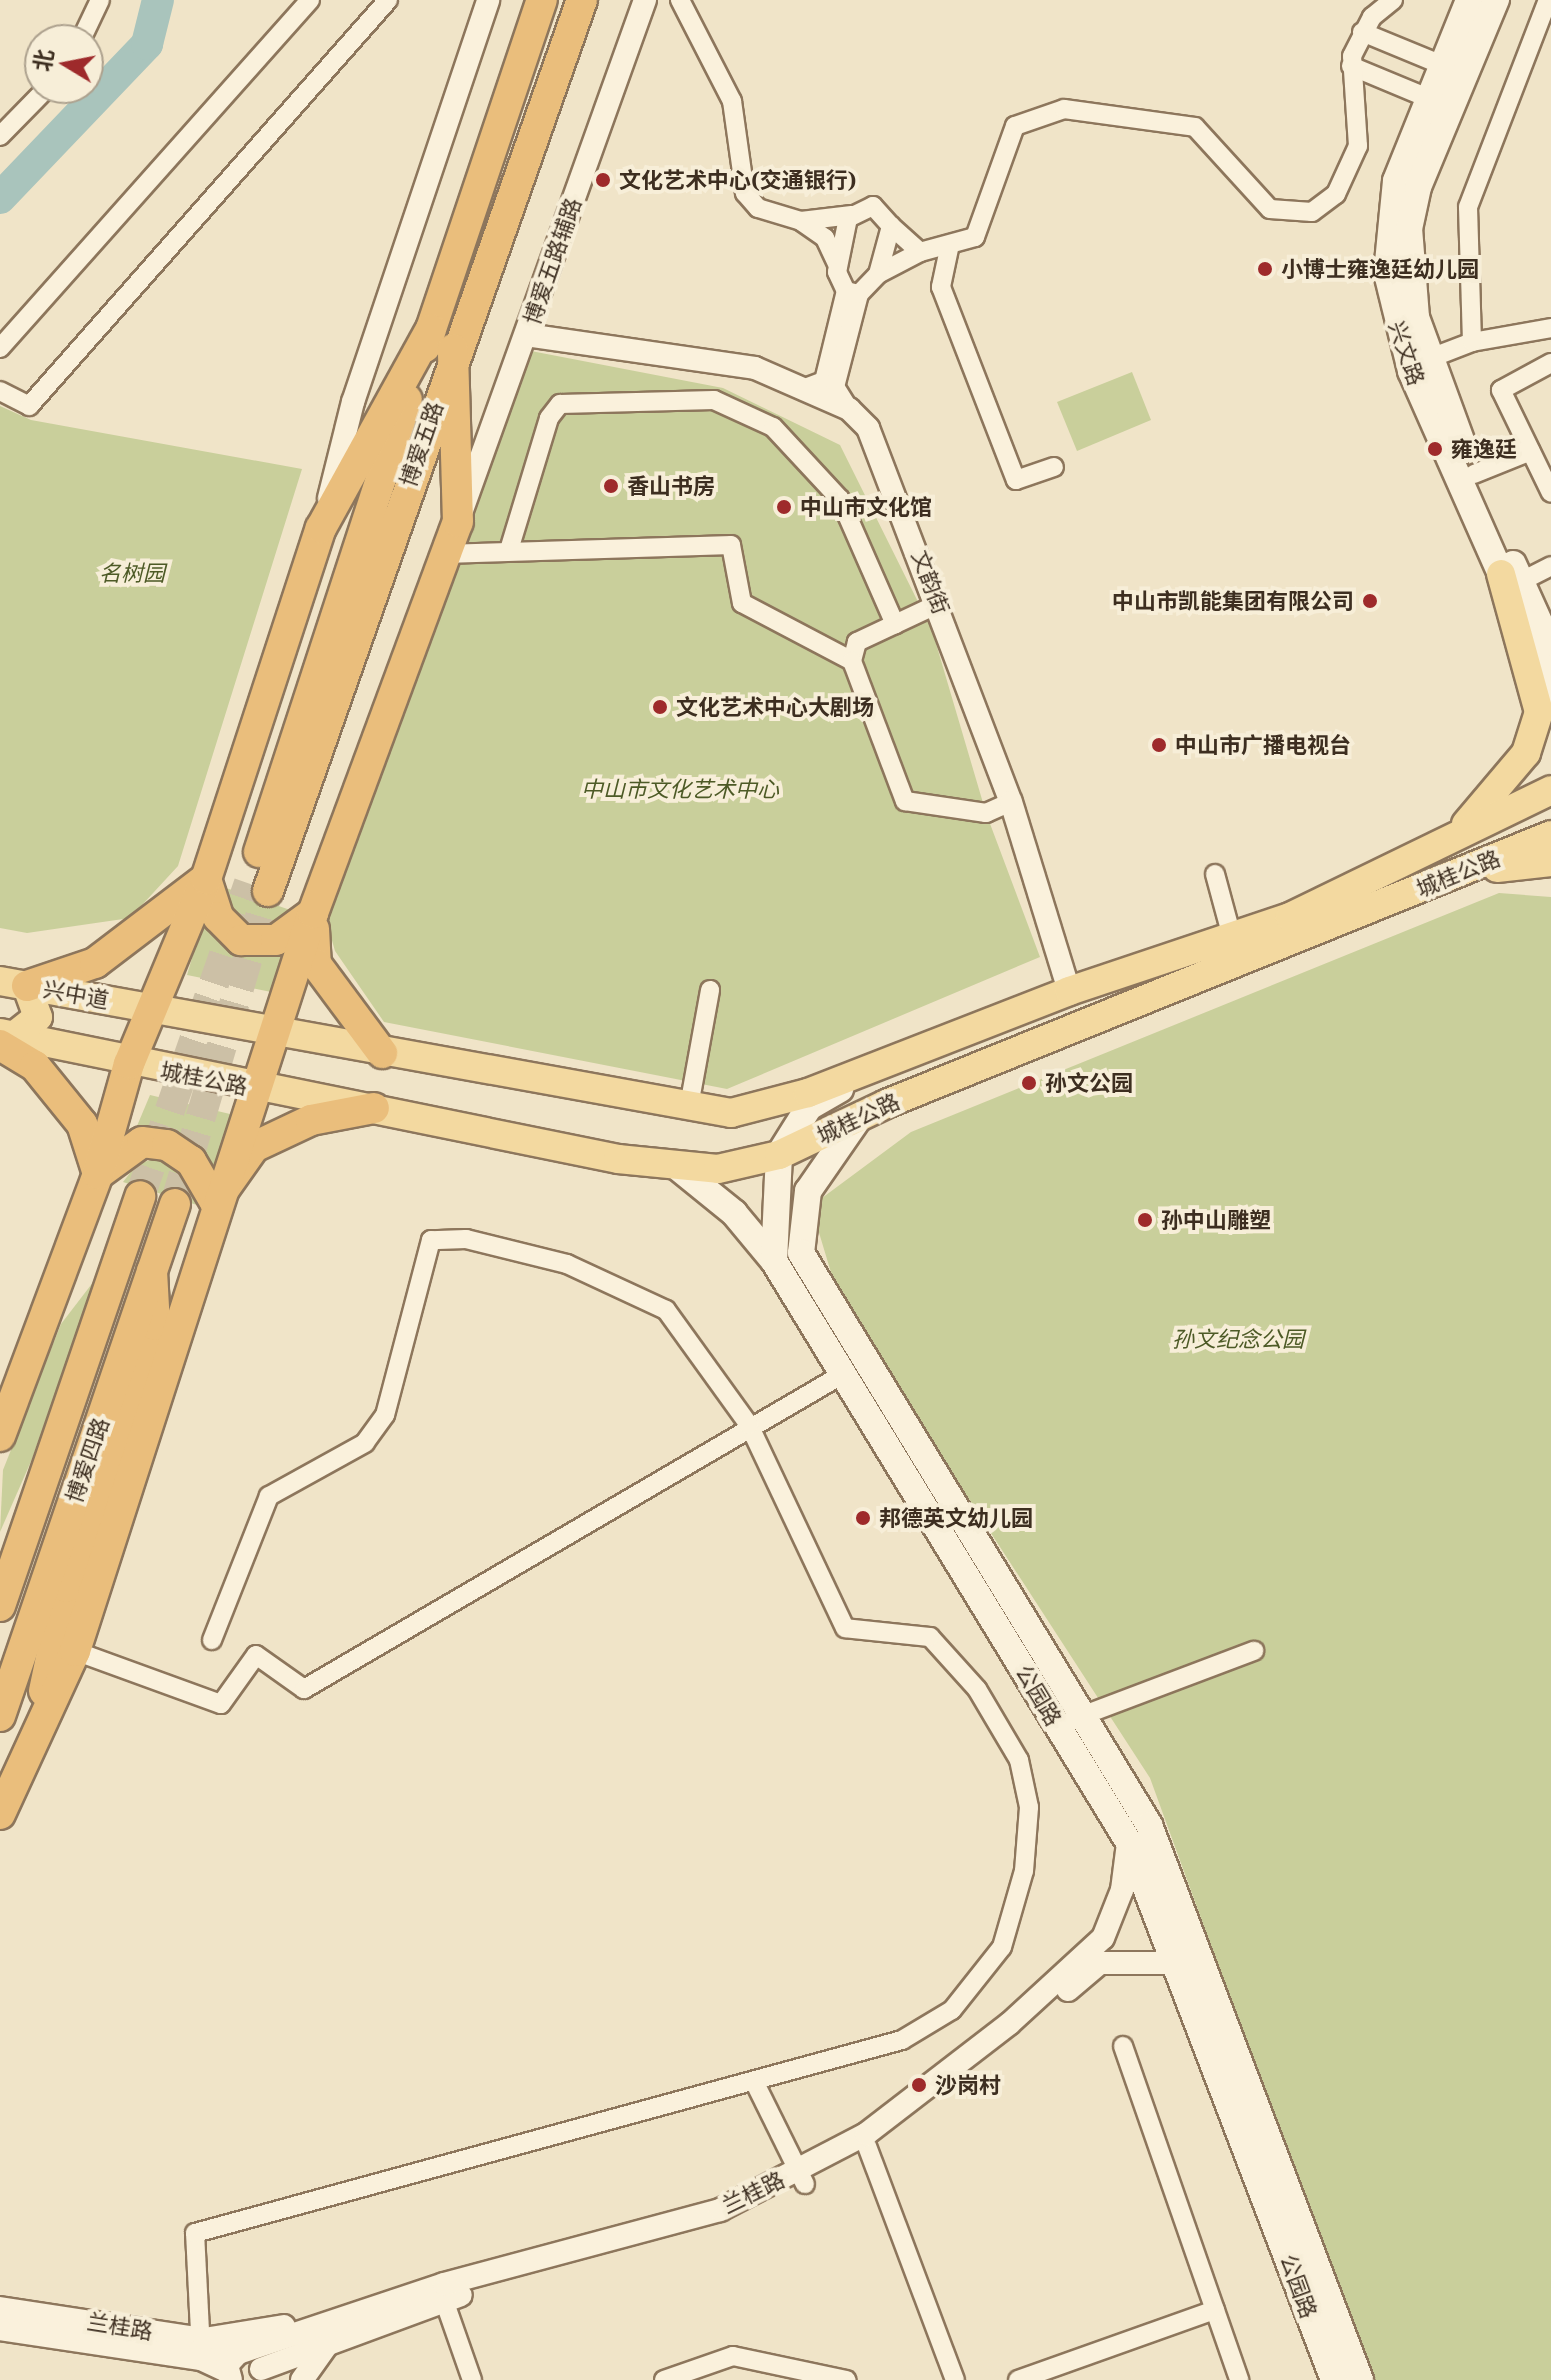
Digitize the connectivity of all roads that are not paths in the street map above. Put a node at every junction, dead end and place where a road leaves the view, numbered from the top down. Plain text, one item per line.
1 (100, 0) edge
2 (310, 0) edge
3 (388, 0) edge
4 (488, 0) edge
5 (542, 0) edge
6 (582, 0) edge
7 (645, 0) edge
8 (680, 0) edge
9 (1393, 0) edge
10 (1469, 0) edge
11 (1496, 0) edge
12 (1548, 0) edge
13 (89, 24) edge
14 (1362, 32) junction
15 (1442, 65) junction
16 (1351, 66) junction
17 (1428, 98) junction
18 (31, 104) edge
19 (0, 136) edge
20 (852, 215) junction
21 (801, 221) junction
22 (891, 226) junction
23 (949, 249) junction
24 (920, 252) junction
25 (838, 266) junction
26 (878, 274) junction
27 (852, 293) junction
28 (1551, 328) edge
29 (526, 335) junction
30 (442, 339) junction
31 (1472, 342) junction
32 (0, 348) edge
33 (1428, 359) junction
34 (1551, 363) edge
35 (808, 387) junction
36 (0, 391) edge
37 (849, 409) junction
38 (1531, 451) junction
39 (1054, 467) dead end
40 (1474, 474) junction
41 (1551, 493) edge
42 (458, 522) junction
43 (321, 528) junction
44 (509, 550) junction
45 (445, 554) junction
46 (1551, 566) edge
47 (1511, 578) junction
48 (940, 603) junction
49 (895, 624) junction
50 (1551, 648) edge
51 (852, 661) junction
52 (1551, 694) edge
53 (1551, 790) edge
54 (1011, 802) junction
55 (1551, 835) edge
56 (1450, 840) junction
57 (1551, 862) edge
58 (1460, 872) junction
59 (1215, 874) dead end
60 (206, 879) junction
61 (258, 887) tunnel mouth
62 (313, 913) junction
63 (1232, 937) junction
64 (14, 983) edge
65 (710, 990) dead end
66 (1069, 991) junction
67 (152, 1008) junction
68 (275, 1032) junction
69 (5, 1038) edge
70 (382, 1053) junction
71 (129, 1064) junction
72 (874, 1068) junction
73 (257, 1088) junction
74 (689, 1106) junction
75 (374, 1108) junction
76 (860, 1116) junction
77 (779, 1155) junction
78 (676, 1166) junction
79 (98, 1174) junction
80 (140, 1196) tunnel mouth
81 (215, 1202) junction
82 (175, 1204) tunnel mouth
83 (774, 1261) junction
84 (152, 1271) junction
85 (843, 1374) junction
86 (751, 1428) junction
87 (0, 1436) edge
88 (0, 1606) edge
89 (212, 1640) dead end
90 (75, 1651) junction
91 (1254, 1651) dead end
92 (1083, 1715) junction
93 (0, 1716) edge
94 (1058, 1725) junction
95 (0, 1796) edge
96 (0, 1814) edge
97 (1128, 1841) junction
98 (1165, 1892) junction
99 (1114, 1912) junction
100 (1190, 1959) junction
101 (1123, 2046) dead end
102 (754, 2081) junction
103 (867, 2146) junction
104 (801, 2177) junction
105 (444, 2300) junction
106 (0, 2308) edge
107 (1215, 2310) junction
108 (345, 2316) junction
109 (0, 2329) edge
110 (330, 2341) junction
111 (201, 2349) junction
112 (177, 2356) junction
113 (231, 2367) edge
114 (260, 2376) edge
115 (302, 2380) edge
116 (472, 2380) edge
117 (664, 2380) edge
118 (846, 2380) edge
119 (955, 2380) edge
120 (1018, 2380) edge
121 (1239, 2380) edge
122 (1334, 2380) edge
123 (1360, 2380) edge

1 - 13 street
2 - 32 street
3 - 36 street
4 - 43 street
5 - 30 highway, 博爱五路
6 - 30 highway, 博爱五路
7 - 29 street, 博爱五路辅路
8 - 21 street
9 - 14 street
10 - 15 main road, 兴文路
11 - 33 main road, 兴文路
12 - 31 street
14 - 15 street
14 - 16 street
15 - 17 main road, 兴文路
16 - 17 street
16 - 23 street
17 - 47 main road, 兴文路
18 - 19 street
20 - 21 street
20 - 22 street
20 - 25 street
21 - 25 street
22 - 24 street
22 - 26 street
23 - 24 street
23 - 39 street
24 - 26 street
25 - 27 street
26 - 27 street
27 - 35 street
27 - 37 street
28 - 31 street
29 - 35 street, 文韵街
29 - 42 street, 博爱五路辅路
30 - 42 highway
30 - 43 highway
30 - 61 highway, 博爱五路
31 - 33 street
33 - 40 main road, 兴文路
34 - 38 street
35 - 37 street, 文韵街
37 - 48 street, 文韵街
38 - 40 street
38 - 41 street
40 - 47 main road, 兴文路
42 - 45 highway
43 - 60 highway
44 - 45 street
44 - 49 street
44 - 51 street
45 - 62 highway
46 - 47 street
47 - 50 main road, 兴文路
47 - 52 main road, 兴文路
47 - 56 main road
48 - 49 street
48 - 54 street, 文韵街
49 - 51 street
51 - 54 street
53 - 56 main road, 城桂公路
54 - 66 street, 文韵街
55 - 58 main road, 城桂公路
56 - 63 main road, 城桂公路
57 - 58 main road
58 - 76 main road, 城桂公路
59 - 63 street
60 - 62 highway
60 - 64 highway
60 - 67 highway
62 - 68 highway
62 - 70 highway
63 - 66 main road, 城桂公路
64 - 67 main road, 兴中道
64 - 69 main road
65 - 74 street
66 - 72 main road, 城桂公路
67 - 68 main road, 城桂公路
67 - 71 highway
68 - 70 main road, 城桂公路
68 - 73 highway
69 - 71 main road
69 - 79 highway
70 - 74 main road, 城桂公路
71 - 73 main road, 城桂公路
71 - 79 highway
72 - 74 main road, 城桂公路
72 - 77 main road
73 - 75 main road, 城桂公路
73 - 81 highway
75 - 78 main road, 城桂公路
75 - 81 highway
76 - 77 main road, 城桂公路
76 - 92 main road, 公园路
77 - 78 main road, 城桂公路
77 - 83 main road
78 - 83 main road, 公园路
79 - 81 highway
79 - 87 highway
80 - 88 highway, 博爱四路
81 - 90 highway
82 - 84 highway, 博爱四路
83 - 85 main road, 公园路
84 - 93 highway, 博爱四路
84 - 95 highway
85 - 86 street
85 - 94 main road, 公园路
86 - 89 street
86 - 90 street
86 - 102 street
90 - 96 highway
91 - 92 street
92 - 94 street
92 - 98 main road, 公园路
94 - 97 main road, 公园路
97 - 98 main road, 公园路
97 - 99 street, 兰桂路
98 - 99 street
98 - 100 main road, 公园路
99 - 104 street, 兰桂路
100 - 103 street, 兰桂路
100 - 122 main road, 公园路
100 - 123 main road, 公园路
101 - 107 street
102 - 104 street
102 - 111 street
103 - 104 street, 兰桂路
103 - 119 street
104 - 105 street, 兰桂路
104 - 108 street, 兰桂路
105 - 110 street, 兰桂路
105 - 116 street
106 - 111 street, 兰桂路
107 - 120 street
107 - 121 street
108 - 111 street
108 - 113 street, 兰桂路
109 - 112 street, 兰桂路
110 - 114 street, 兰桂路
110 - 115 street
111 - 112 street, 兰桂路
111 - 113 street, 兰桂路
112 - 113 street
113 - 114 street
117 - 118 street

